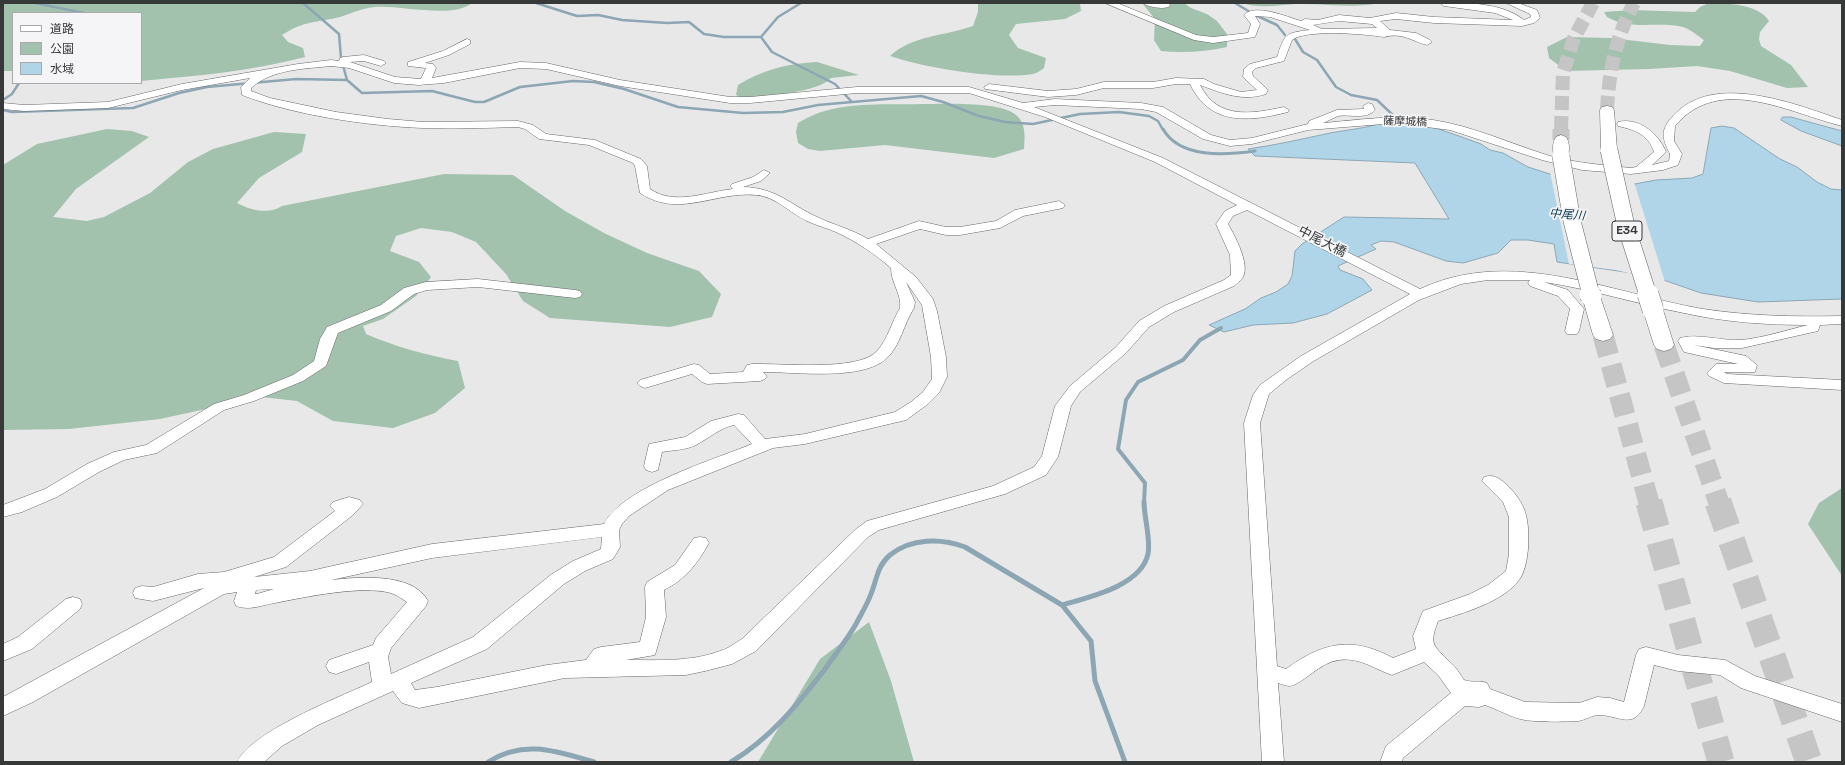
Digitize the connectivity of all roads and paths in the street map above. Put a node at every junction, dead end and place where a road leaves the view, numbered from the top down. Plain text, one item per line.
1 (1109, 3) edge
2 (1147, 3) edge
3 (1165, 3) edge
4 (1444, 3) edge
5 (1510, 3) edge
6 (1484, 5) edge
7 (1297, 20) dead end
8 (1373, 21) junction
9 (1522, 23) junction
10 (1386, 33) junction
11 (467, 42) dead end
12 (1427, 42) dead end
13 (1408, 44) dead end
14 (341, 63) junction
15 (381, 63) dead end
16 (270, 72) junction
17 (425, 82) junction
18 (1194, 82) junction
19 (937, 89) junction
20 (1018, 104) junction
21 (3, 106) edge
22 (1284, 110) dead end
23 (1606, 110) tunnel mouth
24 (1366, 122) junction
25 (1842, 122) edge
26 (1622, 124) dead end
27 (1308, 127) junction
28 (1561, 148) tunnel mouth
29 (1639, 170) junction
30 (764, 173) dead end
31 (695, 199) junction
32 (1059, 205) dead end
33 (1248, 205) junction
34 (868, 243) junction
35 (898, 268) junction
36 (1512, 274) junction
37 (575, 294) dead end
38 (1421, 295) junction
39 (1842, 320) edge
40 (1816, 321) junction
41 (1572, 331) dead end
42 (1603, 335) tunnel mouth
43 (1664, 345) tunnel mouth
44 (750, 376) junction
45 (771, 377) dead end
46 (645, 383) dead end
47 (1842, 385) edge
48 (762, 446) junction
49 (652, 466) dead end
50 (1490, 481) dead end
51 (339, 506) dead end
52 (3, 511) edge
53 (610, 530) junction
54 (700, 543) dead end
55 (222, 583) junction
56 (249, 584) junction
57 (142, 593) dead end
58 (73, 604) dead end
59 (381, 650) junction
60 (3, 653) edge
61 (1427, 653) junction
62 (336, 666) dead end
63 (590, 668) junction
64 (1268, 671) junction
65 (390, 683) junction
66 (1482, 692) junction
67 (3, 707) edge
68 (1842, 713) edge
69 (248, 762) edge
70 (1273, 762) edge
71 (1391, 762) edge

1 - 10 street
2 - 3 street
4 - 6 street
5 - 9 street
6 - 9 street
7 - 8 street
8 - 9 street
8 - 10 street
10 - 12 street
10 - 13 street
10 - 18 street
11 - 17 street
14 - 15 street
14 - 16 street
14 - 17 street
16 - 21 street
16 - 31 street
17 - 19 street
18 - 19 street
18 - 22 street
19 - 20 street, 中尾大橋
20 - 27 street
20 - 33 street, 中尾大橋
23 - 43 highway, E34, bridge
24 - 27 street, 薩摩城橋
24 - 27 street
24 - 29 street, 薩摩城橋
25 - 29 street, 薩摩城橋
26 - 29 street
28 - 42 highway, bridge
30 - 31 street
31 - 34 street
32 - 34 street
33 - 38 street, 中尾大橋
33 - 63 street
34 - 35 street
35 - 44 street
35 - 48 street
36 - 38 street
36 - 40 street
36 - 41 street
37 - 52 street
38 - 64 street
39 - 40 street
40 - 47 street
44 - 45 street
44 - 46 street
48 - 49 street
48 - 53 street
50 - 61 street
51 - 55 street
53 - 56 street
53 - 65 street
54 - 63 street
55 - 56 street
55 - 57 street
55 - 67 street
56 - 59 street
58 - 60 street
59 - 62 street
59 - 65 street
61 - 64 street
61 - 66 street
63 - 65 street
64 - 70 street
65 - 69 street
66 - 68 street
66 - 71 street

